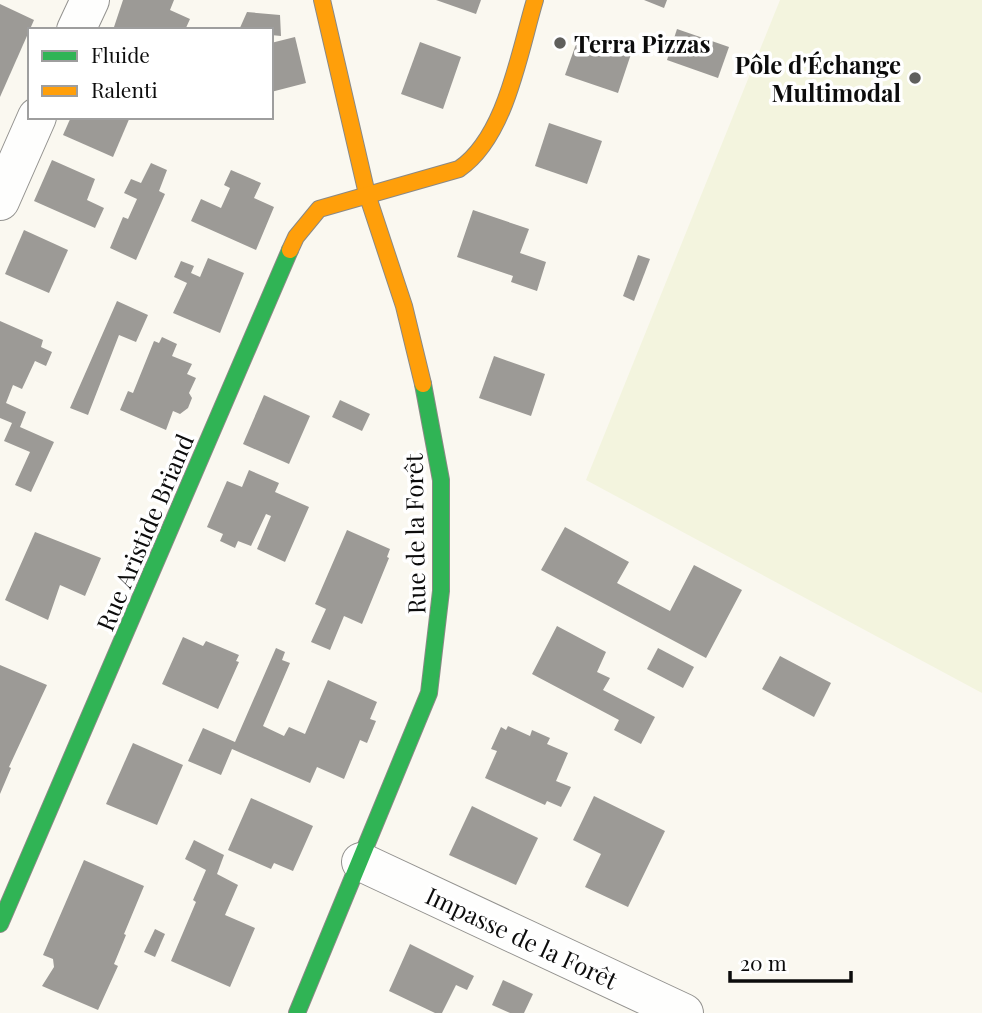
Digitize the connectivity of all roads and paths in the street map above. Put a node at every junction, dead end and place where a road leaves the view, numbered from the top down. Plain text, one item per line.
1 (90, 0) edge
2 (322, 0) edge
3 (535, 0) edge
4 (77, 28) edge
5 (36, 119) edge
6 (367, 194) junction
7 (0, 201) edge
8 (360, 862) junction
9 (0, 924) edge
10 (297, 1013) edge
11 (684, 1013) edge

1 - 4 street
2 - 6 street, Rue de la Forêt
3 - 6 street, Rue Aristide Briand
5 - 7 street
6 - 8 street, Rue de la Forêt
6 - 9 street, Rue Aristide Briand
8 - 10 street, Rue de la Forêt
8 - 11 street, Impasse de la Forêt

